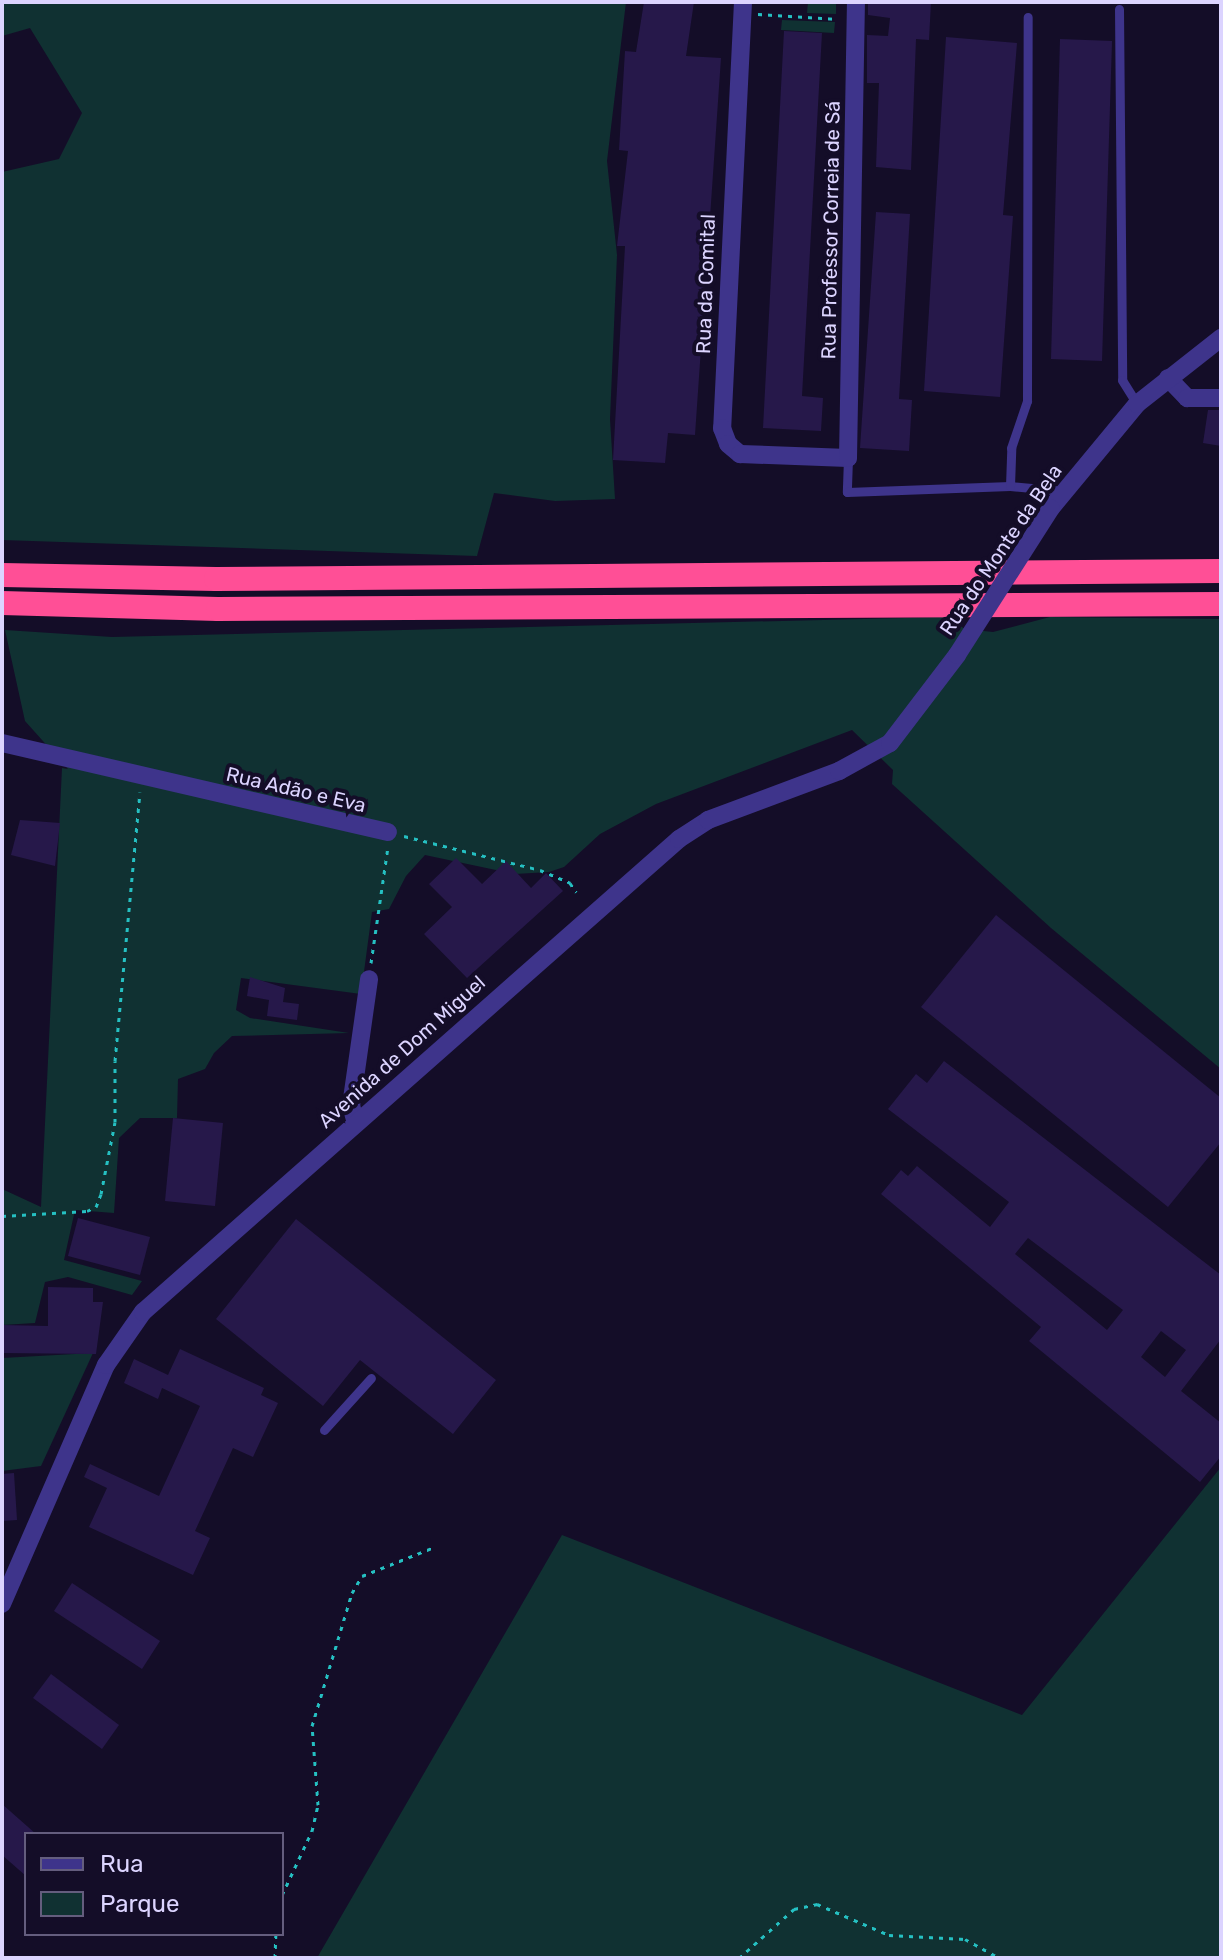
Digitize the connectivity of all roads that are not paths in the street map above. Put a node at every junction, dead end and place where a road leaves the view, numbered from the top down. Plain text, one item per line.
1 (743, 8) edge
2 (1119, 9) dead end
3 (856, 11) edge
4 (1028, 17) dead end
5 (1221, 338) edge
6 (1168, 378) junction
7 (1221, 398) edge
8 (1137, 404) junction
9 (848, 458) junction
10 (1010, 486) junction
11 (1064, 491) junction
12 (1221, 571) edge
13 (2, 575) edge
14 (2, 603) edge
15 (1221, 604) edge
16 (957, 655) joint
17 (2, 743) edge
18 (388, 832) road end
19 (369, 979) road end
20 (356, 1123) junction
21 (371, 1378) dead end
22 (324, 1430) dead end
23 (2, 1604) edge

1 - 9 street, Rua da Comital
2 - 8 lane
3 - 9 street, Rua Professor Correia de Sá
4 - 10 lane
5 - 6 street, Rua do Monte da Bela
6 - 7 street
6 - 8 street, Rua do Monte da Bela
8 - 11 street, Rua do Monte da Bela
9 - 10 lane
10 - 11 lane
11 - 16 street, Rua do Monte da Bela, bridge
12 - 13 highway
14 - 15 highway
16 - 20 street, Avenida de Dom Miguel
17 - 18 street, Rua Adão e Eva
19 - 20 street
20 - 23 street, Avenida de Dom Miguel
21 - 22 lane

